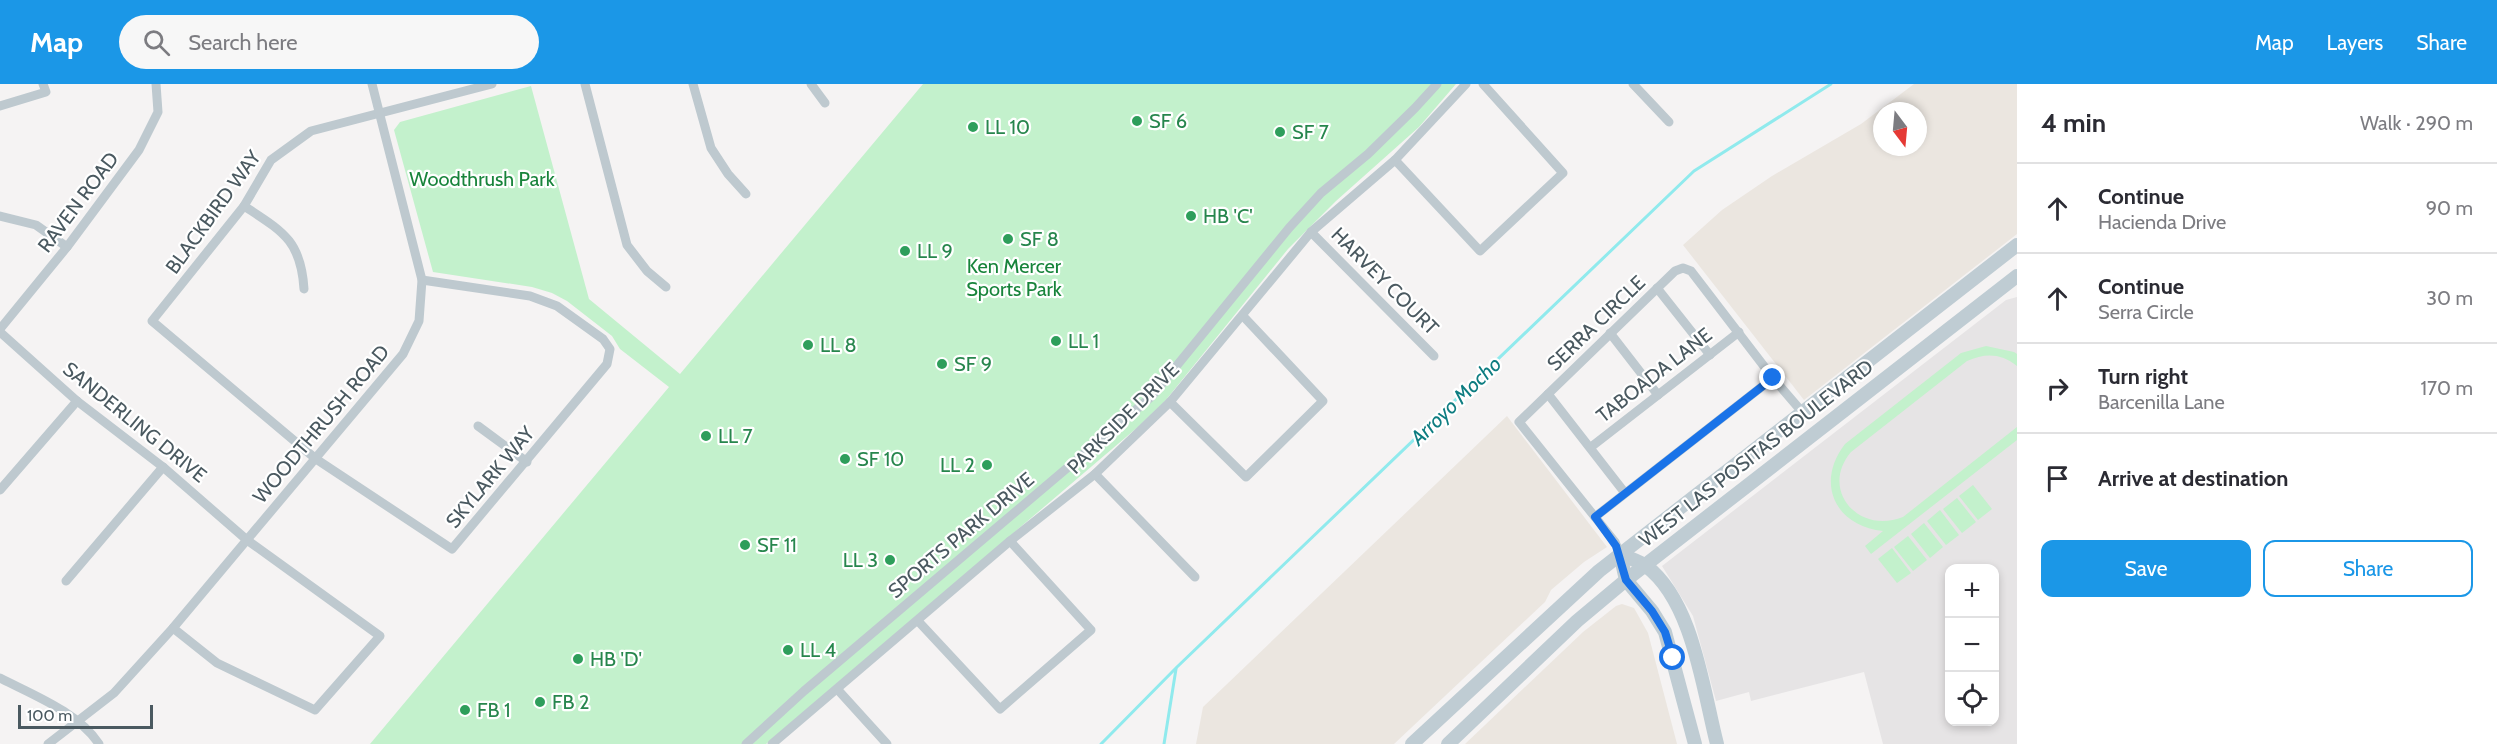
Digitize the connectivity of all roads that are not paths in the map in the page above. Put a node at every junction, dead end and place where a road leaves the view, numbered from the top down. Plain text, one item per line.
1 (43, 84) edge
2 (156, 84) edge
3 (372, 84) edge
4 (492, 84) edge
5 (585, 84) edge
6 (693, 84) edge
7 (811, 84) edge
8 (1437, 84) edge
9 (1466, 84) edge
10 (1483, 84) edge
11 (1633, 84) edge
12 (825, 103) dead end
13 (0, 106) edge
14 (379, 113) junction
15 (1669, 122) dead end
16 (1395, 160) junction
17 (746, 194) dead end
18 (244, 206) junction
19 (0, 216) edge
20 (1311, 232) junction
21 (67, 248) junction
22 (2016, 249) edge
23 (2017, 276) edge
24 (422, 280) junction
25 (666, 287) dead end
26 (1658, 288) junction
27 (304, 290) dead end
28 (1243, 316) junction
29 (152, 321) joint
30 (0, 330) edge
31 (1739, 332) junction
32 (1610, 333) junction
33 (1710, 355) junction
34 (1434, 356) dead end
35 (1773, 378) junction
36 (1548, 394) junction
37 (1658, 395) junction
38 (77, 401) junction
39 (1170, 402) junction
40 (1803, 413) junction
41 (478, 426) dead end
42 (1591, 447) junction
43 (316, 459) junction
44 (527, 462) junction
45 (163, 466) junction
46 (1095, 474) junction
47 (0, 490) edge
48 (1625, 493) junction
49 (1595, 517) junction
50 (247, 540) junction
51 (1010, 541) junction
52 (1620, 554) junction
53 (1645, 565) junction
54 (1195, 577) dead end
55 (1626, 580) junction
56 (66, 581) dead end
57 (918, 621) junction
58 (173, 628) junction
59 (0, 678) edge
60 (838, 690) junction
61 (77, 722) junction
62 (48, 744) edge
63 (99, 744) edge
64 (746, 744) edge
65 (772, 744) edge
66 (887, 744) edge
67 (1412, 744) edge
68 (1448, 744) edge
69 (1695, 744) edge
70 (1717, 744) edge

1 - 13 street
2 - 21 street, RAVEN ROAD
3 - 14 street, WOODTHRUSH ROAD
4 - 14 street, BLACKBIRD WAY
5 - 25 street
6 - 17 street
7 - 12 street
8 - 64 street, SPORTS PARK DRIVE
9 - 16 street, PARKSIDE DRIVE
10 - 16 street
11 - 15 street
14 - 18 street, BLACKBIRD WAY
14 - 24 street, WOODTHRUSH ROAD
16 - 20 street, PARKSIDE DRIVE
18 - 27 street
18 - 29 street, BLACKBIRD WAY
19 - 21 street
20 - 28 street, PARKSIDE DRIVE
20 - 34 street, HARVEY COURT
21 - 30 street, RAVEN ROAD
22 - 40 main road, WEST LAS POSITAS BOULEVARD
23 - 53 main road, WEST LAS POSITAS BOULEVARD
24 - 43 street, WOODTHRUSH ROAD
24 - 44 street, SKYLARK WAY
26 - 31 street, SERRA CIRCLE
26 - 32 street, SERRA CIRCLE
26 - 33 street
28 - 39 street, PARKSIDE DRIVE
28 - 39 street
29 - 43 street, SKYLARK WAY
30 - 38 street, SANDERLING DRIVE
31 - 33 street, TABOADA LANE
31 - 35 street, SERRA CIRCLE
32 - 36 street, SERRA CIRCLE
32 - 37 street
33 - 37 street, TABOADA LANE
35 - 40 street, SERRA CIRCLE
35 - 48 street
36 - 42 street
36 - 49 street, SERRA CIRCLE
37 - 42 street, TABOADA LANE
38 - 45 street, SANDERLING DRIVE
38 - 47 street
39 - 46 street, PARKSIDE DRIVE
40 - 52 main road, WEST LAS POSITAS BOULEVARD
41 - 44 street
42 - 48 street
43 - 44 street, SKYLARK WAY
43 - 50 street, WOODTHRUSH ROAD
45 - 50 street, SANDERLING DRIVE
45 - 56 street
46 - 51 street, PARKSIDE DRIVE
46 - 54 street
48 - 49 street
49 - 52 street, SERRA CIRCLE
50 - 58 street, WOODTHRUSH ROAD
50 - 58 street, SANDERLING DRIVE
51 - 57 street, PARKSIDE DRIVE
51 - 57 street
52 - 53 main road
52 - 55 main road
52 - 67 main road, WEST LAS POSITAS BOULEVARD
53 - 55 main road, WEST LAS POSITAS BOULEVARD
53 - 70 main road
55 - 68 main road, WEST LAS POSITAS BOULEVARD
55 - 69 main road
57 - 60 street, PARKSIDE DRIVE
58 - 61 street, WOODTHRUSH ROAD
59 - 61 street
60 - 65 street, PARKSIDE DRIVE
60 - 66 street
61 - 62 street, WOODTHRUSH ROAD
61 - 63 street

